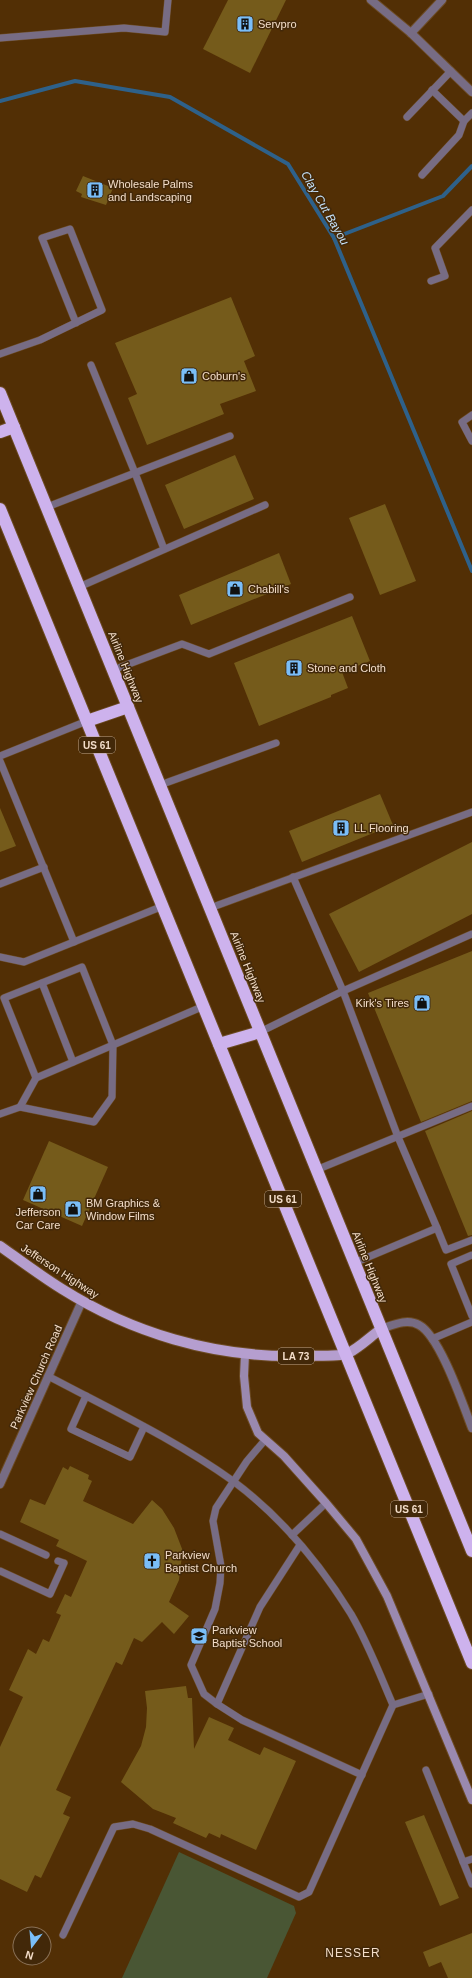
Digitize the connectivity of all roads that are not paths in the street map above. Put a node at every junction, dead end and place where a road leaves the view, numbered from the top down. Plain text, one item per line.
1 (168, 0) edge
2 (371, 0) edge
3 (442, 0) edge
4 (411, 34) junction
5 (0, 38) edge
6 (450, 71) junction
7 (432, 90) junction
8 (472, 92) edge
9 (472, 113) edge
10 (406, 117) dead end
11 (464, 121) junction
12 (422, 175) dead end
13 (472, 210) edge
14 (431, 281) dead end
15 (76, 323) junction
16 (0, 354) edge
17 (92, 364) dead end
18 (0, 393) edge
19 (472, 415) edge
20 (14, 426) junction
21 (0, 432) edge
22 (230, 436) dead end
23 (472, 441) edge
24 (135, 473) junction
25 (265, 505) dead end
26 (47, 507) junction
27 (0, 509) edge
28 (3, 525) edge
29 (164, 550) junction
30 (79, 587) junction
31 (350, 597) dead end
32 (113, 670) junction
33 (128, 707) junction
34 (87, 721) junction
35 (276, 742) dead end
36 (0, 756) edge
37 (0, 761) edge
38 (160, 785) junction
39 (472, 812) edge
40 (44, 867) junction
41 (293, 877) junction
42 (0, 884) edge
43 (163, 906) junction
44 (210, 908) junction
45 (472, 934) edge
46 (74, 942) junction
47 (0, 957) edge
48 (42, 983) junction
49 (343, 991) junction
50 (204, 1006) junction
51 (260, 1032) junction
52 (219, 1044) junction
53 (113, 1045) junction
54 (73, 1062) junction
55 (36, 1078) junction
56 (472, 1106) edge
57 (20, 1107) junction
58 (0, 1114) edge
59 (398, 1137) junction
60 (316, 1170) junction
61 (437, 1228) junction
62 (472, 1240) edge
63 (0, 1246) edge
64 (472, 1255) edge
65 (354, 1263) junction
66 (82, 1301) junction
67 (472, 1316) edge
68 (472, 1322) edge
69 (381, 1329) junction
70 (432, 1339) junction
71 (245, 1354) junction
72 (346, 1354) junction
73 (48, 1376) junction
74 (86, 1396) junction
75 (144, 1428) junction
76 (472, 1428) edge
77 (265, 1440) junction
78 (233, 1481) junction
79 (0, 1482) edge
80 (326, 1503) junction
81 (0, 1534) edge
82 (292, 1535) junction
83 (300, 1545) junction
84 (472, 1552) edge
85 (46, 1555) dead end
86 (58, 1561) dead end
87 (0, 1571) edge
88 (472, 1663) edge
89 (430, 1694) junction
90 (217, 1704) junction
91 (393, 1705) junction
92 (426, 1770) dead end
93 (362, 1775) junction
94 (472, 1800) edge
95 (472, 1859) edge
96 (463, 1862) junction
97 (472, 1884) edge
98 (64, 1934) dead end

1 - 5 lane
2 - 4 street
3 - 4 street
4 - 6 street
6 - 7 lane
6 - 8 street
7 - 10 lane
7 - 11 lane
9 - 11 lane
11 - 12 lane
13 - 14 lane
15 - 15 lane
15 - 16 lane
17 - 24 lane
18 - 20 highway, Airline Highway
19 - 23 lane
20 - 21 highway
20 - 26 highway, Airline Highway
22 - 24 lane
24 - 26 lane
24 - 29 lane
25 - 29 lane
26 - 30 highway, Airline Highway
27 - 28 highway, US 61
28 - 34 highway, US 61
29 - 30 lane
30 - 32 highway, Airline Highway
31 - 32 lane
32 - 33 highway, Airline Highway
33 - 34 highway
33 - 38 highway, Airline Highway
34 - 36 lane
34 - 43 highway, US 61
35 - 38 lane
37 - 40 lane
38 - 44 highway, Airline Highway
39 - 41 lane
40 - 42 lane
40 - 46 lane
41 - 44 lane
41 - 49 lane
43 - 46 lane
43 - 50 highway, US 61
44 - 51 highway, Airline Highway
45 - 49 lane
46 - 47 lane
48 - 53 lane
48 - 54 lane
48 - 55 lane
49 - 51 lane
49 - 59 lane
50 - 52 highway, US 61
50 - 53 lane
51 - 52 highway
51 - 60 highway, Airline Highway
52 - 72 highway, US 61
53 - 54 lane
53 - 57 lane
54 - 55 lane
55 - 57 lane
56 - 59 lane
57 - 58 lane
59 - 60 lane
59 - 61 lane
60 - 65 highway, Airline Highway
61 - 62 lane
61 - 65 lane
63 - 66 main road, Jefferson Highway / LA 73
64 - 67 lane
65 - 69 highway, Airline Highway
66 - 71 main road, Jefferson Highway / LA 73
66 - 73 street, Parkview Church Road
68 - 70 lane
69 - 70 street
69 - 72 main road
69 - 84 highway, Airline Highway
70 - 76 street
71 - 72 main road, Jefferson Highway / LA 73
71 - 77 street
72 - 88 highway, US 61
73 - 74 lane
73 - 79 street, Parkview Church Road
74 - 75 lane
74 - 75 lane
75 - 78 lane
77 - 78 lane
77 - 80 street
78 - 82 lane
78 - 90 lane
80 - 82 lane
80 - 89 street
81 - 85 lane
82 - 83 lane
83 - 90 lane
83 - 91 lane
86 - 87 lane
89 - 91 lane
89 - 94 street
90 - 93 lane
91 - 93 lane
92 - 96 lane
93 - 98 lane
95 - 96 lane
96 - 97 lane

